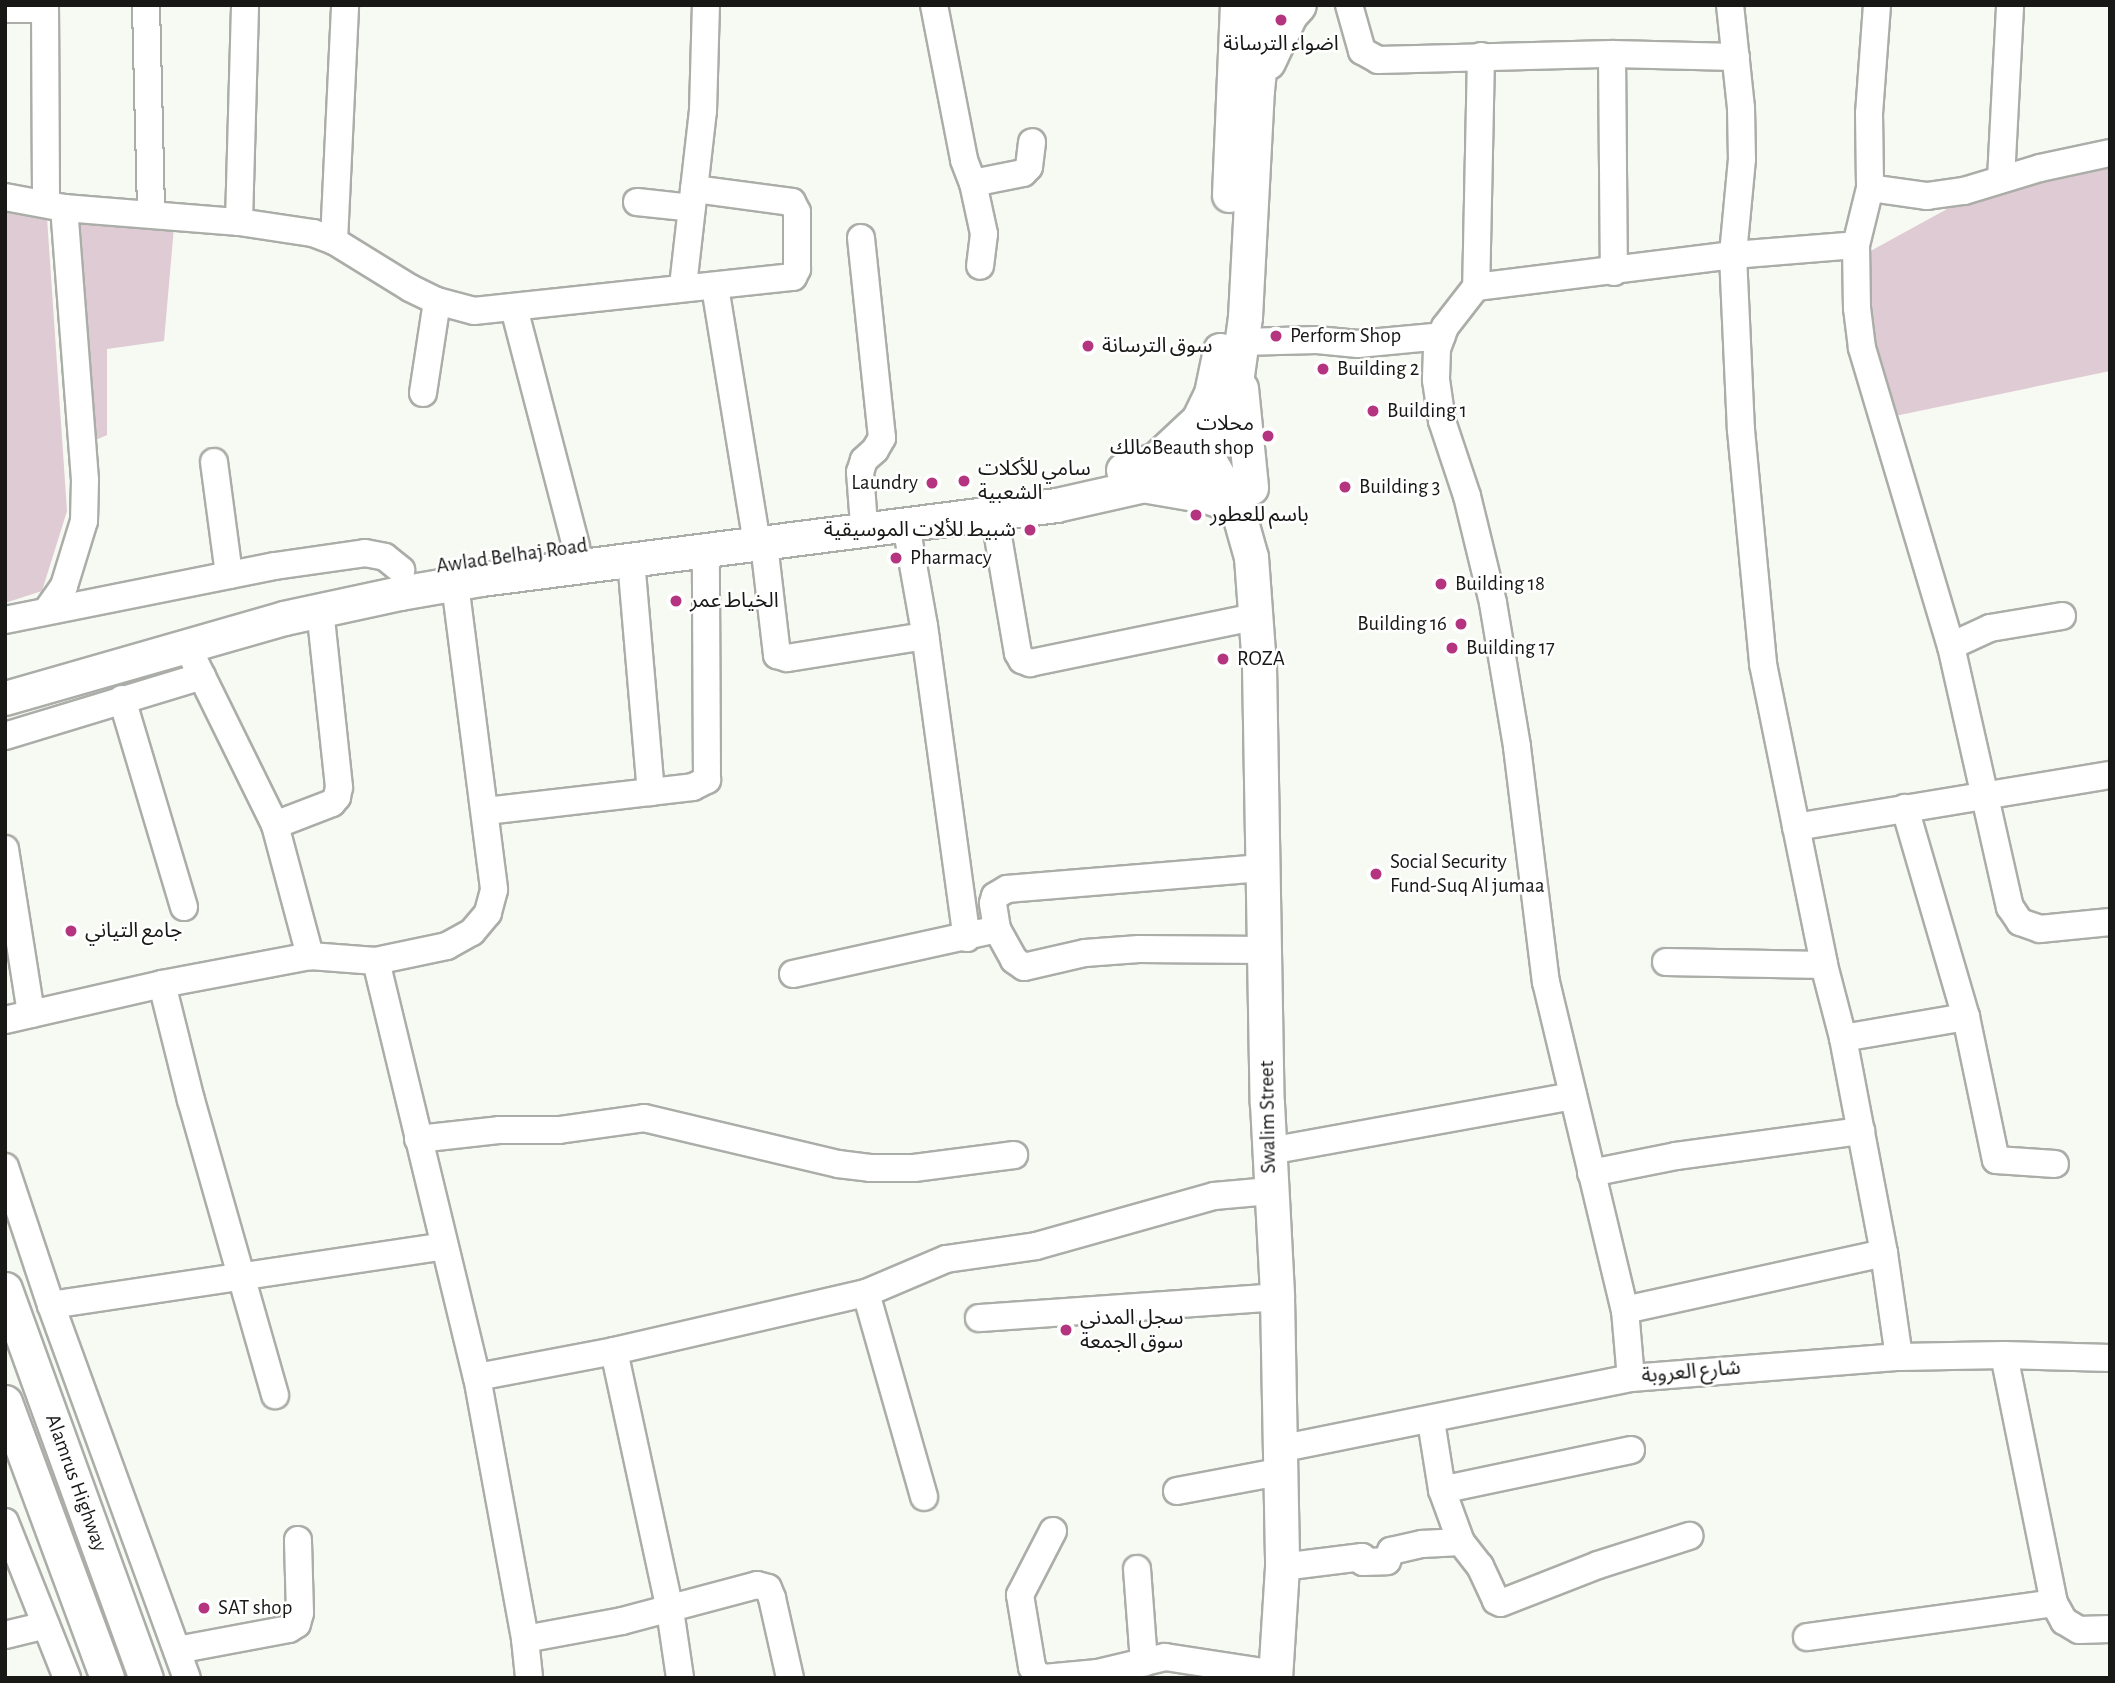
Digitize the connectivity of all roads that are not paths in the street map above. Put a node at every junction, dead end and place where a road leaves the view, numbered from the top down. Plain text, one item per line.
1 (146, 5) edge
2 (245, 5) edge
3 (345, 5) edge
4 (706, 5) edge
5 (934, 5) edge
6 (1237, 5) edge
7 (1266, 5) edge
8 (1300, 5) edge
9 (1349, 5) edge
10 (1730, 5) edge
11 (1877, 5) edge
12 (2010, 5) edge
13 (45, 7) edge
14 (5, 9) edge
15 (1612, 54) junction
16 (1481, 56) junction
17 (1736, 57) junction
18 (1257, 90) junction
19 (1032, 142) dead end
20 (2110, 153) edge
21 (2001, 179) junction
22 (973, 183) junction
23 (1870, 188) junction
24 (5, 197) edge
25 (693, 199) junction
26 (637, 202) dead end
27 (55, 205) junction
28 (151, 214) junction
29 (239, 222) junction
30 (860, 238) dead end
31 (334, 240) junction
32 (1856, 245) junction
33 (1733, 255) junction
34 (980, 265) dead end
35 (1614, 272) junction
36 (682, 286) junction
37 (715, 287) junction
38 (1476, 287) junction
39 (437, 301) junction
40 (514, 308) junction
41 (1442, 336) junction
42 (1240, 353) junction
43 (423, 393) dead end
44 (1202, 436) junction
45 (214, 462) dead end
46 (1145, 485) junction
47 (1244, 499) junction
48 (1015, 504) junction
49 (863, 512) junction
50 (906, 525) junction
51 (759, 535) junction
52 (576, 547) junction
53 (706, 551) junction
54 (631, 560) junction
55 (401, 570) junction
56 (229, 575) junction
57 (454, 584) junction
58 (48, 609) junction
59 (320, 610) junction
60 (2062, 616) dead end
61 (1255, 617) junction
62 (5, 620) edge
63 (925, 636) junction
64 (187, 646) junction
65 (1951, 646) junction
66 (135, 648) junction
67 (5, 676) edge
68 (202, 676) junction
69 (5, 698) edge
70 (122, 699) junction
71 (5, 736) edge
72 (2110, 775) edge
73 (651, 792) junction
74 (1983, 796) junction
75 (1905, 808) junction
76 (486, 811) junction
77 (275, 825) junction
78 (1796, 827) junction
79 (5, 849) edge
80 (1264, 868) junction
81 (184, 907) dead end
82 (2110, 922) edge
83 (997, 929) junction
84 (967, 938) junction
85 (1265, 950) junction
86 (310, 956) junction
87 (376, 961) junction
88 (1666, 962) dead end
89 (1824, 965) junction
90 (793, 974) dead end
91 (162, 984) junction
92 (18, 1017) edge
93 (1966, 1017) junction
94 (1843, 1038) junction
95 (1573, 1096) junction
96 (1861, 1131) junction
97 (418, 1139) junction
98 (1270, 1151) junction
99 (1014, 1155) dead end
100 (2055, 1164) dead end
101 (5, 1167) edge
102 (1591, 1173) junction
103 (1270, 1191) junction
104 (444, 1246) junction
105 (1884, 1253) junction
106 (243, 1275) junction
107 (5, 1289) edge
108 (866, 1293) junction
109 (1277, 1297) junction
110 (51, 1305) junction
111 (1625, 1310) junction
112 (979, 1318) dead end
113 (614, 1351) junction
114 (2004, 1355) junction
115 (1899, 1357) junction
116 (2110, 1359) edge
117 (477, 1377) junction
118 (1631, 1378) junction
119 (275, 1395) dead end
120 (5, 1402) edge
121 (1431, 1420) junction
122 (1631, 1450) dead end
123 (1279, 1461) junction
124 (1177, 1490) dead end
125 (1442, 1490) junction
126 (924, 1496) dead end
127 (5, 1521) edge
128 (1053, 1531) dead end
129 (1689, 1536) dead end
130 (298, 1539) dead end
131 (1461, 1542) junction
132 (1282, 1567) junction
133 (1137, 1569) dead end
134 (2054, 1603) junction
135 (670, 1610) junction
136 (46, 1625) junction
137 (2110, 1629) edge
138 (5, 1635) edge
139 (1807, 1637) dead end
140 (525, 1639) junction
141 (177, 1650) junction
142 (1144, 1663) junction
143 (1275, 1676) edge
144 (67, 1678) edge
145 (107, 1678) edge
146 (146, 1678) edge
147 (187, 1678) edge
148 (528, 1678) edge
149 (680, 1678) edge
150 (790, 1678) edge

1 - 28 street
2 - 29 street
3 - 31 street
4 - 25 street
5 - 22 street
6 - 44 main road
7 - 18 main road
8 - 18 main road
9 - 16 street
10 - 17 street
11 - 23 street
12 - 21 street
13 - 14 street
13 - 27 street
15 - 16 street
15 - 17 street
15 - 35 street
16 - 38 street
17 - 33 street
18 - 42 main road
19 - 22 street
20 - 21 street
21 - 23 street
22 - 34 street
23 - 32 street
24 - 27 street
25 - 26 street
25 - 36 street
25 - 37 street
27 - 28 street
27 - 58 street
28 - 29 street
29 - 31 street
30 - 49 street
31 - 39 street
32 - 33 street
32 - 65 street
33 - 35 street
33 - 78 street
35 - 38 street
36 - 37 street
36 - 40 street
37 - 51 street
38 - 41 street
39 - 40 street
39 - 43 street
40 - 52 street
41 - 42 street
41 - 95 street
42 - 44 main road
42 - 47 main road
44 - 46 main road
44 - 47 main road, Swalim Street
44 - 48 main road
45 - 56 street
46 - 47 main road
46 - 48 main road
47 - 61 main road, Swalim Street
48 - 49 main road, Awlad Belhaj Road
48 - 50 main road, Awlad Belhaj Road
48 - 61 street
49 - 51 main road, Awlad Belhaj Road
50 - 51 main road, Awlad Belhaj Road
50 - 63 street
51 - 52 main road, Awlad Belhaj Road
51 - 53 main road, Awlad Belhaj Road
51 - 63 street
52 - 55 main road, Awlad Belhaj Road
53 - 54 main road, Awlad Belhaj Road
53 - 73 street
54 - 57 main road, Awlad Belhaj Road
54 - 73 street
55 - 56 street
55 - 66 main road, Awlad Belhaj Road
56 - 58 street
57 - 59 main road, Awlad Belhaj Road
57 - 76 street
58 - 62 street
59 - 64 main road, Awlad Belhaj Road
59 - 77 street
60 - 65 street
61 - 80 main road, Swalim Street
63 - 84 street
64 - 66 main road, Awlad Belhaj Road
64 - 68 street
65 - 74 street
66 - 67 main road, Awlad Belhaj Road
66 - 69 main road, Awlad Belhaj Road
68 - 70 street
68 - 77 street
70 - 71 street
70 - 81 street
72 - 74 street
73 - 76 street
74 - 75 street
74 - 82 street
75 - 78 street
75 - 93 street
76 - 87 street
77 - 86 street
78 - 89 street
79 - 92 street
80 - 83 street
80 - 85 main road, Swalim Street
83 - 84 street
83 - 85 street
84 - 90 street
85 - 98 main road, Swalim Street
86 - 87 street
86 - 91 street
87 - 97 street
88 - 89 street
89 - 94 street
91 - 92 street
91 - 106 street
93 - 94 street
93 - 100 street
94 - 96 street
95 - 98 street
95 - 102 street
96 - 102 street
96 - 105 street
97 - 99 street
97 - 104 street
98 - 103 main road, Swalim Street
101 - 110 street
102 - 111 street
103 - 108 street
103 - 109 main road, Swalim Street
104 - 106 street
104 - 117 street
105 - 111 street
105 - 115 street
106 - 110 street
106 - 119 street
107 - 146 main road, Alamrus Highway
108 - 113 street
108 - 126 street
109 - 112 street
109 - 123 main road, Swalim Street
110 - 141 street
111 - 118 street
113 - 117 street
113 - 135 street
114 - 115 street, شارع العروبة
114 - 116 street, شارع العروبة
114 - 134 street
115 - 118 street, شارع العروبة
117 - 140 street
118 - 121 street, شارع العروبة
120 - 145 main road, Alamrus Highway
121 - 123 street, شارع العروبة
121 - 125 street
122 - 125 street
123 - 124 street, شارع العروبة
123 - 132 main road, Swalim Street
125 - 131 street
127 - 136 street
128 - 142 street
129 - 131 street
130 - 141 street
131 - 132 street
132 - 143 main road, Swalim Street
133 - 142 street
134 - 137 street
134 - 139 street
135 - 140 street
135 - 149 street
135 - 150 street
136 - 138 street
136 - 144 street
140 - 148 street
141 - 147 street
142 - 143 street

